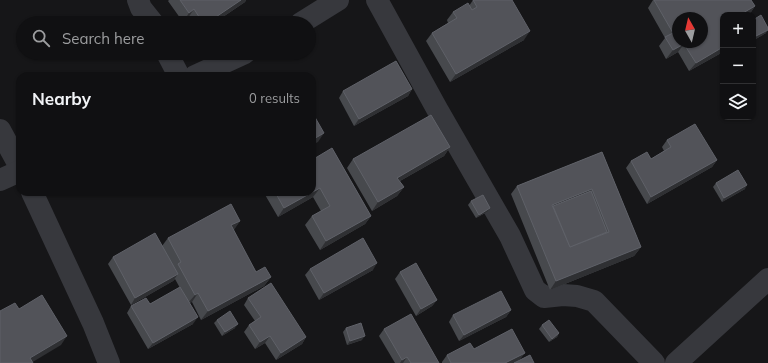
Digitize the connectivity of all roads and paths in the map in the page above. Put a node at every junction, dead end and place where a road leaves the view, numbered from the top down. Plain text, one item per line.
1 (138, 0) edge
2 (338, 0) edge
3 (377, 0) edge
4 (147, 16) edge
5 (312, 16) edge
6 (171, 60) edge
7 (230, 60) edge
8 (177, 72) edge
9 (204, 72) edge
10 (0, 130) edge
11 (16, 160) edge
12 (16, 173) edge
13 (0, 180) edge
14 (34, 196) edge
15 (768, 279) edge
16 (109, 363) edge
17 (654, 363) edge
18 (676, 363) edge

1 - 4 street
2 - 5 street
3 - 17 street
6 - 8 street
7 - 9 street
10 - 11 street
12 - 13 street
14 - 16 street
15 - 18 street

